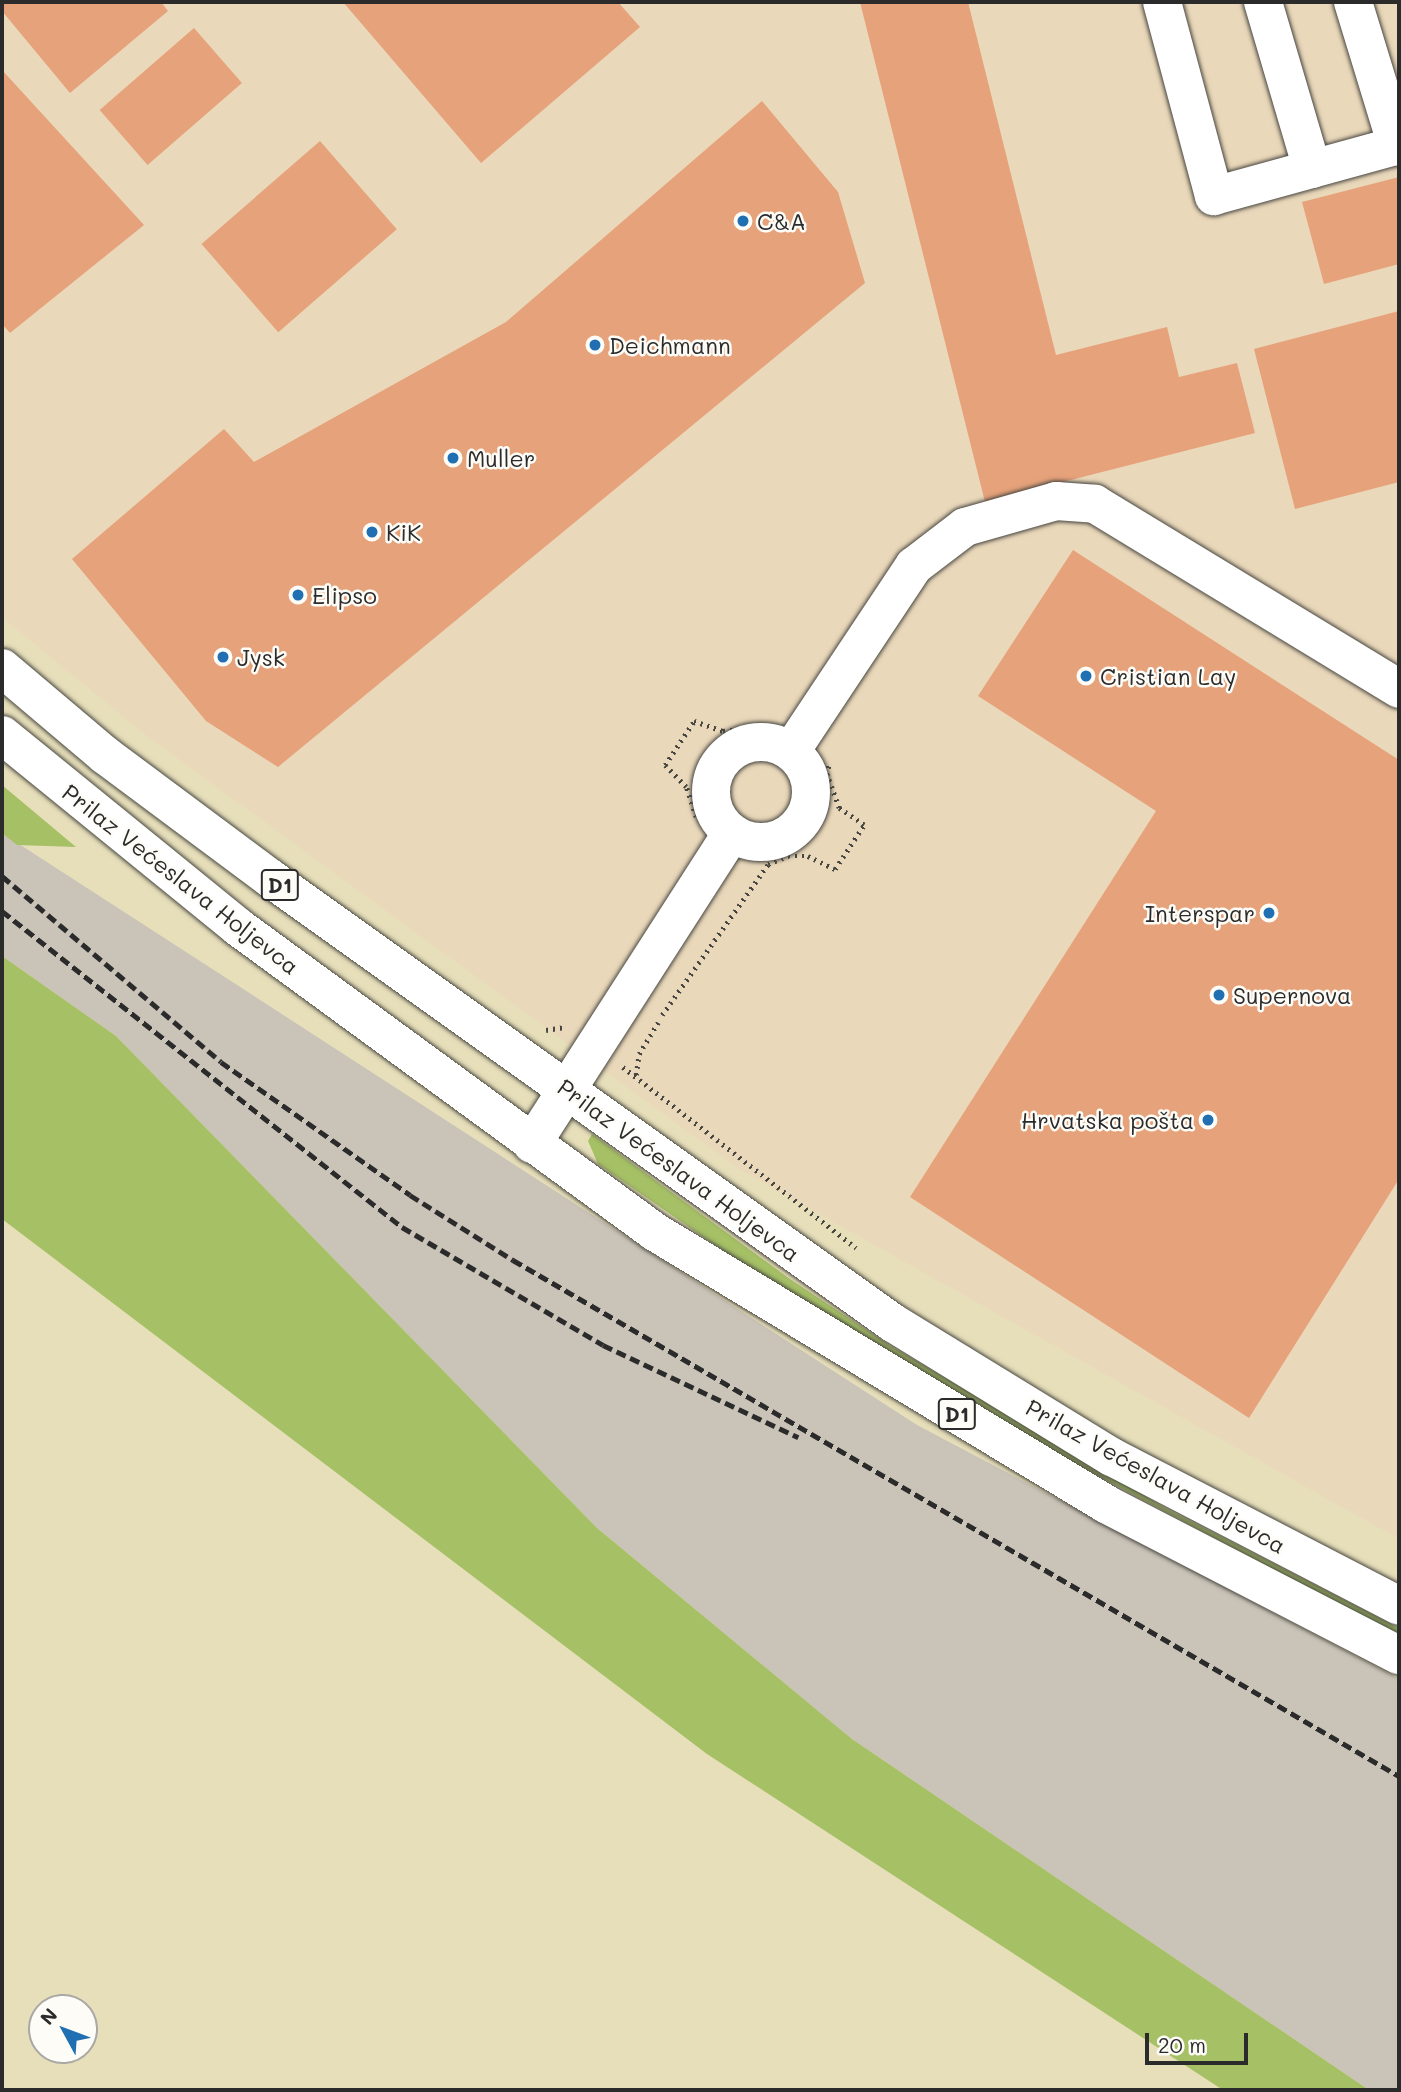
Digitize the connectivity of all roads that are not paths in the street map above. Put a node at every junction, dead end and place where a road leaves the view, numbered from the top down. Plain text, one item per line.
1 (1162, 2) edge
2 (1263, 2) edge
3 (1353, 2) edge
4 (1398, 146) edge
5 (1312, 169) junction
6 (2, 668) edge
7 (1399, 690) edge
8 (2, 735) edge
9 (791, 751) junction
10 (732, 833) junction
11 (567, 1090) junction
12 (532, 1144) junction
13 (1399, 1606) edge
14 (1399, 1655) edge

1 - 5 main road
2 - 5 main road
3 - 4 main road
4 - 5 main road
6 - 11 main road, Prilaz Većeslava Holjevca / D1
7 - 9 main road
8 - 12 main road, Prilaz Većeslava Holjevca / D1
9 - 10 main road
9 - 10 main road
10 - 11 main road
11 - 12 main road
11 - 13 main road, Prilaz Većeslava Holjevca / D1
12 - 14 main road, Prilaz Većeslava Holjevca / D1

